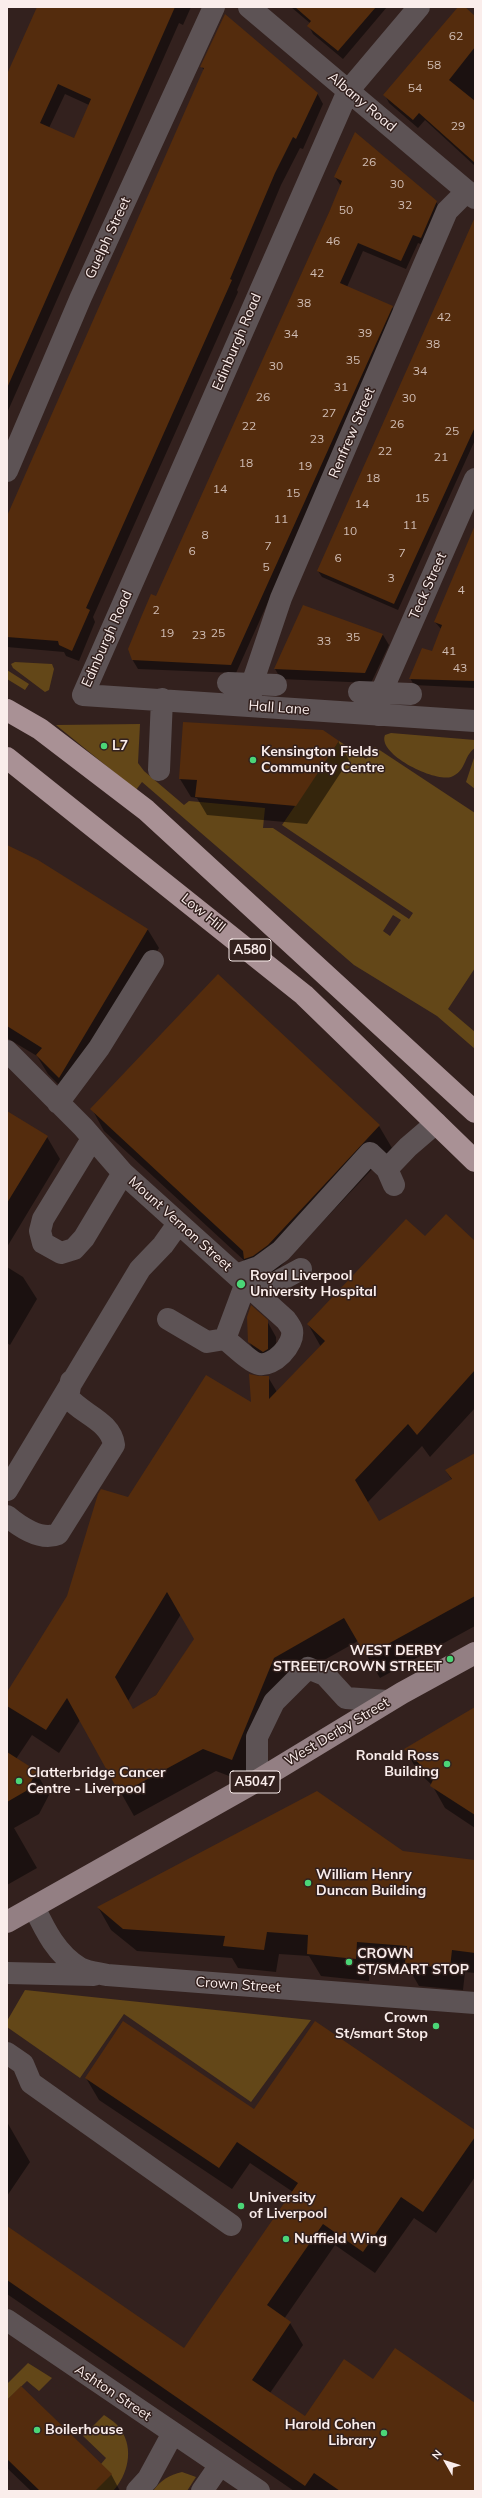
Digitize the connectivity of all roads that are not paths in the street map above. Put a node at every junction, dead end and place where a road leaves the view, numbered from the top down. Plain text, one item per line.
1 (214, 7) edge
2 (249, 7) edge
3 (419, 7) edge
4 (348, 91) junction
5 (471, 194) edge
6 (7, 471) edge
7 (475, 479) edge
8 (228, 683) dead end
9 (252, 684) junction
10 (276, 685) dead end
11 (359, 692) dead end
12 (382, 693) junction
13 (411, 694) dead end
14 (83, 695) joint
15 (162, 699) junction
16 (250, 706) junction
17 (7, 710) edge
18 (378, 715) junction
19 (475, 721) edge
20 (7, 758) edge
21 (159, 770) dead end
22 (153, 961) dead end
23 (7, 1051) edge
24 (58, 1103) junction
25 (475, 1112) edge
26 (436, 1123) junction
27 (92, 1139) junction
28 (475, 1162) edge
29 (123, 1173) junction
30 (178, 1224) junction
31 (281, 1251) junction
32 (245, 1283) junction
33 (168, 1319) dead end
34 (225, 1339) junction
35 (71, 1381) junction
36 (7, 1490) edge
37 (7, 1516) edge
38 (475, 1652) edge
39 (388, 1701) junction
40 (257, 1781) junction
41 (34, 1908) junction
42 (7, 1922) edge
43 (7, 1973) edge
44 (107, 1975) junction
45 (475, 2003) edge
46 (7, 2054) edge
47 (231, 2225) dead end
48 (7, 2320) edge
49 (173, 2433) junction
50 (220, 2465) junction
51 (137, 2491) edge
52 (202, 2491) edge
53 (259, 2491) edge

1 - 6 street, Guelph Street
2 - 4 street, Albany Road
3 - 4 street, Edinburgh Road
4 - 5 street, Albany Road
4 - 14 street, Edinburgh Road
5 - 9 street, Renfrew Street
7 - 12 street, Teck Street
8 - 9 street
9 - 10 street
9 - 16 street, Renfrew Street
11 - 12 street
12 - 13 street
12 - 18 street, Teck Street
14 - 15 street, Hall Lane
15 - 16 street, Hall Lane
15 - 21 street
16 - 18 street, Hall Lane
17 - 25 highway, A580
18 - 19 street, Hall Lane
20 - 26 highway, Low Hill / A580
22 - 24 street
23 - 24 street, Mount Vernon Street
24 - 27 street, Mount Vernon Street
26 - 28 highway, Low Hill / A580
26 - 31 street
27 - 29 street, Mount Vernon Street
27 - 29 street, Mount Vernon Street
29 - 30 street, Mount Vernon Street
30 - 32 street, Mount Vernon Street
30 - 35 street
31 - 32 street
31 - 32 street
32 - 34 street
32 - 34 street, Mount Vernon Street
33 - 34 street
35 - 36 street
35 - 37 street
38 - 39 main road, West Derby Street / A5047
39 - 40 main road, West Derby Street / A5047
39 - 40 street
40 - 41 main road, West Derby Street / A5047
41 - 42 main road, A5047
41 - 44 street, Crown Street
43 - 44 street
44 - 45 street, Crown Street
46 - 47 street
48 - 49 street, Ashton Street
49 - 50 street, Ashton Street
49 - 51 street
50 - 52 street
50 - 53 street, Ashton Street

